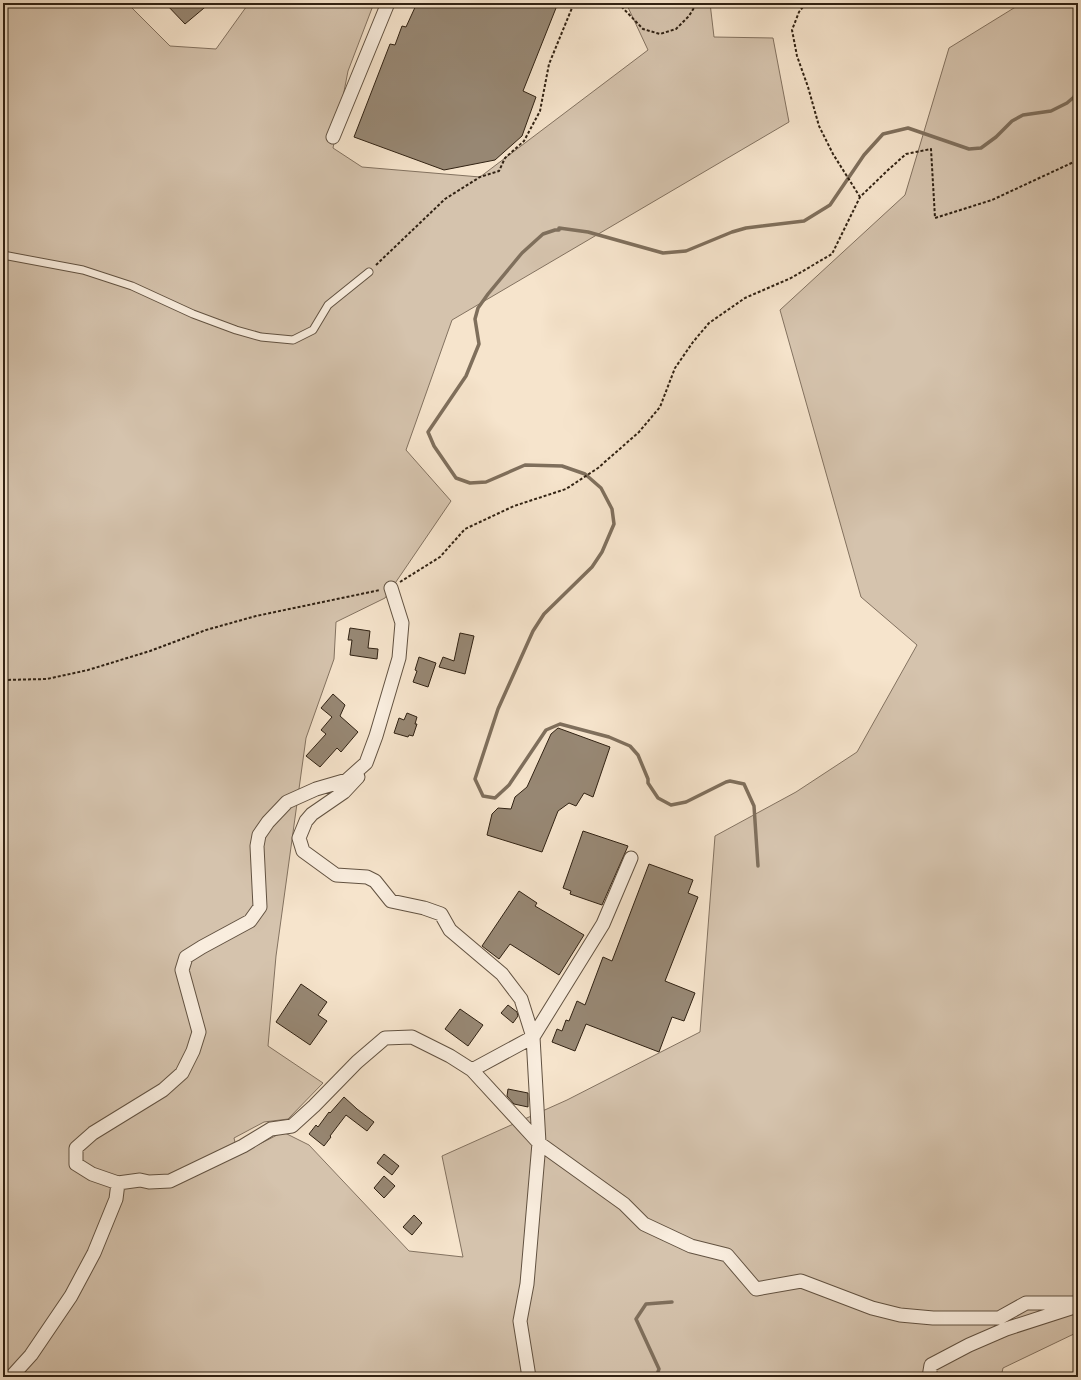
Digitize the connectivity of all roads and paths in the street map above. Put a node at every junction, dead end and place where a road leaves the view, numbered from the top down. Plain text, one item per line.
1 (388, 3) edge
2 (574, 3) edge
3 (618, 3) edge
4 (697, 3) edge
5 (806, 3) edge
6 (333, 137) dead end
7 (1078, 160) edge
8 (860, 197) junction
9 (3, 256) edge
10 (369, 272) joint
11 (391, 588) junction
12 (3, 680) edge
13 (366, 763) junction
14 (631, 858) dead end
15 (533, 1037) junction
16 (472, 1070) junction
17 (539, 1143) junction
18 (118, 1183) junction
19 (1078, 1304) edge
20 (11, 1377) edge
21 (529, 1377) edge
22 (929, 1377) edge

1 - 6 street
2 - 10 path
3 - 4 path
5 - 8 path
7 - 8 path
8 - 11 path
9 - 10 lane
11 - 12 path
11 - 13 street
13 - 15 street
13 - 18 street
14 - 15 street
15 - 16 street
15 - 17 street
16 - 17 street
16 - 18 street
17 - 19 street
17 - 21 street
18 - 20 street
19 - 22 street

